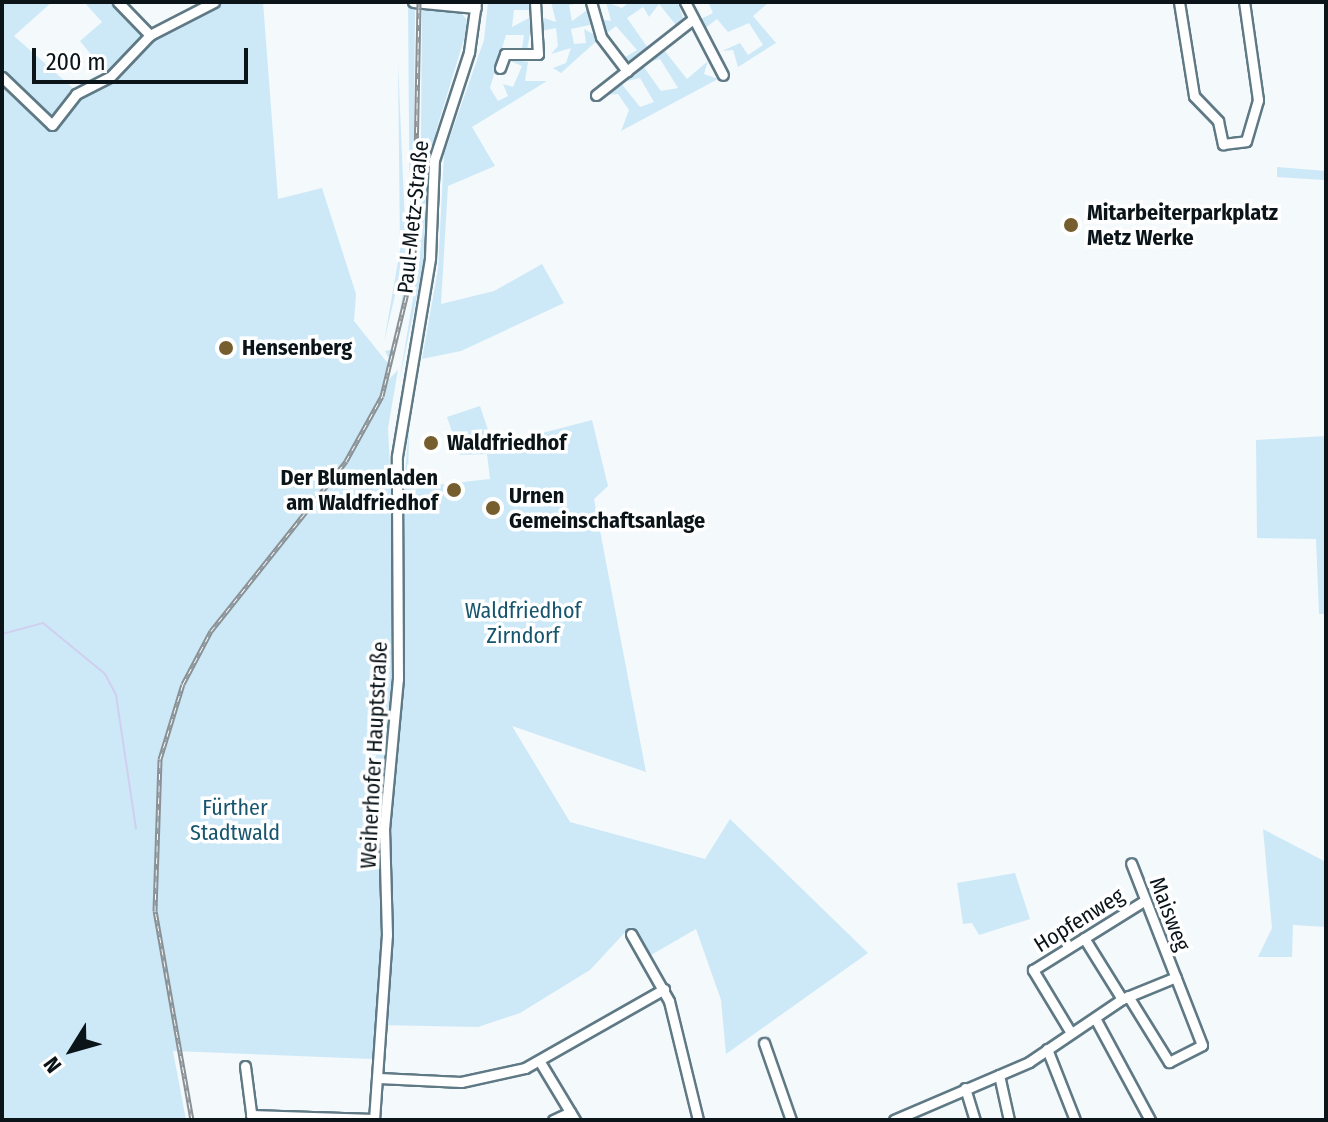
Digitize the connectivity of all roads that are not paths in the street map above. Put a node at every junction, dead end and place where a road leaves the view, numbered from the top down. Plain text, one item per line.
1 (118, 2) edge
2 (214, 2) edge
3 (413, 2) edge
4 (535, 2) edge
5 (591, 2) edge
6 (685, 2) edge
7 (1179, 2) edge
8 (1244, 2) edge
9 (476, 5) edge
10 (693, 19) junction
11 (150, 35) junction
12 (500, 68) dead end
13 (627, 71) junction
14 (723, 75) dead end
15 (2, 77) edge
16 (596, 95) dead end
17 (403, 391) joint
18 (1131, 863) dead end
19 (1144, 901) junction
20 (631, 934) dead end
21 (1084, 938) junction
22 (1176, 977) junction
23 (664, 989) junction
24 (1125, 997) junction
25 (1096, 1020) junction
26 (1071, 1033) junction
27 (764, 1043) dead end
28 (1047, 1049) junction
29 (540, 1062) junction
30 (245, 1066) dead end
31 (999, 1075) junction
32 (379, 1078) junction
33 (965, 1088) junction
34 (572, 1116) edge
35 (909, 1116) edge
36 (252, 1117) edge
37 (374, 1119) edge
38 (553, 1120) edge
39 (698, 1120) edge
40 (791, 1120) edge
41 (894, 1120) edge
42 (975, 1120) edge
43 (1009, 1120) edge
44 (1075, 1120) edge
45 (1150, 1120) edge

1 - 11 street
2 - 11 street
3 - 9 street
4 - 12 street
5 - 13 street
6 - 10 street
7 - 8 street
9 - 17 street, Paul-Metz-Straße
10 - 13 street
10 - 14 street
11 - 15 street
13 - 16 street
17 - 32 street, Weiherhofer Hauptstraße
18 - 19 street, Maisweg
19 - 21 street, Hopfenweg
19 - 22 street, Maisweg
20 - 23 street
21 - 24 street
21 - 26 street, Hopfenweg
22 - 24 street
22 - 24 street, Maisweg
23 - 29 street
23 - 39 street
24 - 25 street
25 - 26 street
25 - 45 street
26 - 28 street
27 - 40 street
28 - 31 street
28 - 44 street
29 - 32 street
29 - 34 street
30 - 36 street
31 - 33 street
31 - 43 street
32 - 37 street, Weiherhofer Hauptstraße
33 - 35 street
33 - 42 street
34 - 38 street
35 - 41 street
36 - 37 street

